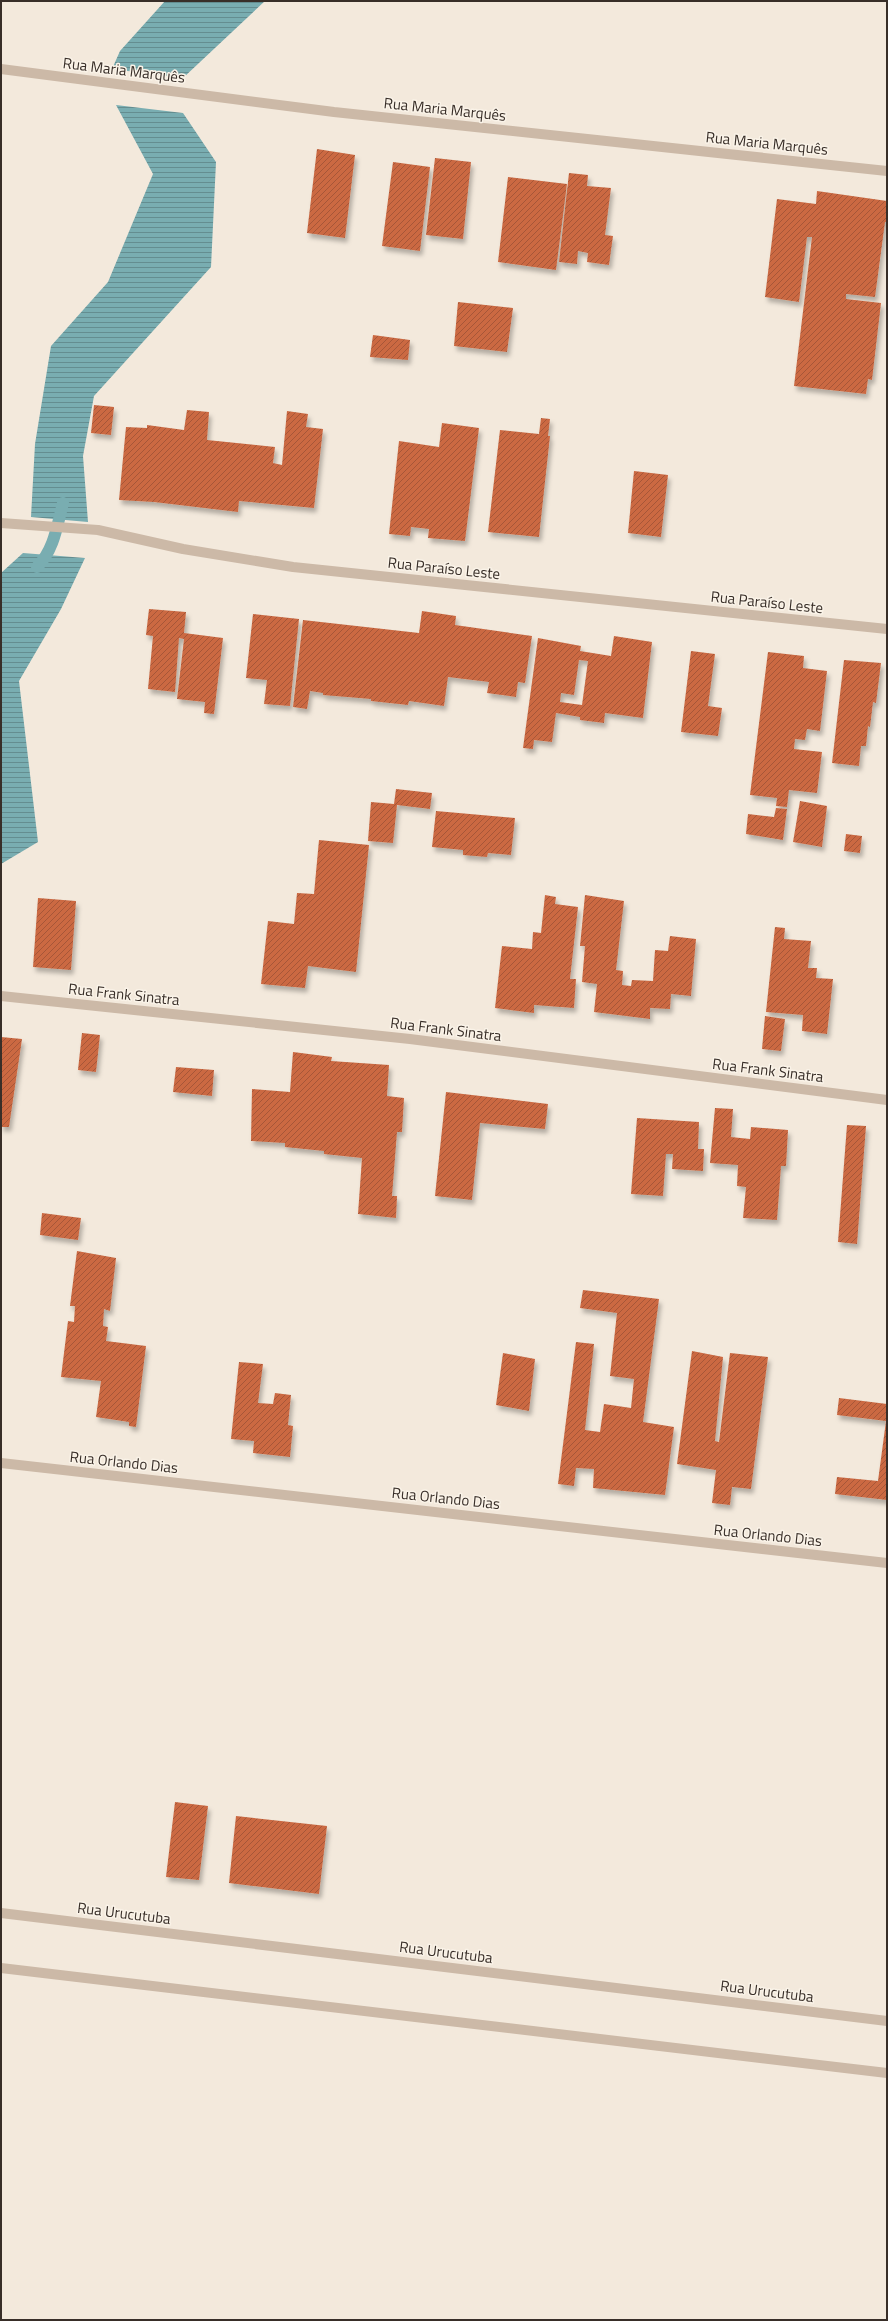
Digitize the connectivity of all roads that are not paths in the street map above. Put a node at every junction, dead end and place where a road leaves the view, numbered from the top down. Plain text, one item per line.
1 (1, 69) edge
2 (887, 171) edge
3 (1, 523) edge
4 (887, 629) edge
5 (1, 996) edge
6 (887, 1100) edge
7 (1, 1463) edge
8 (887, 1564) edge
9 (1, 1913) edge
10 (1, 1968) edge
11 (887, 2021) edge
12 (887, 2073) edge

1 - 2 street, Rua Maria Marquês
3 - 4 street, Rua Paraíso Leste
5 - 6 street, Rua Frank Sinatra
7 - 8 street, Rua Orlando Dias
9 - 11 street, Rua Urucutuba
10 - 12 street

